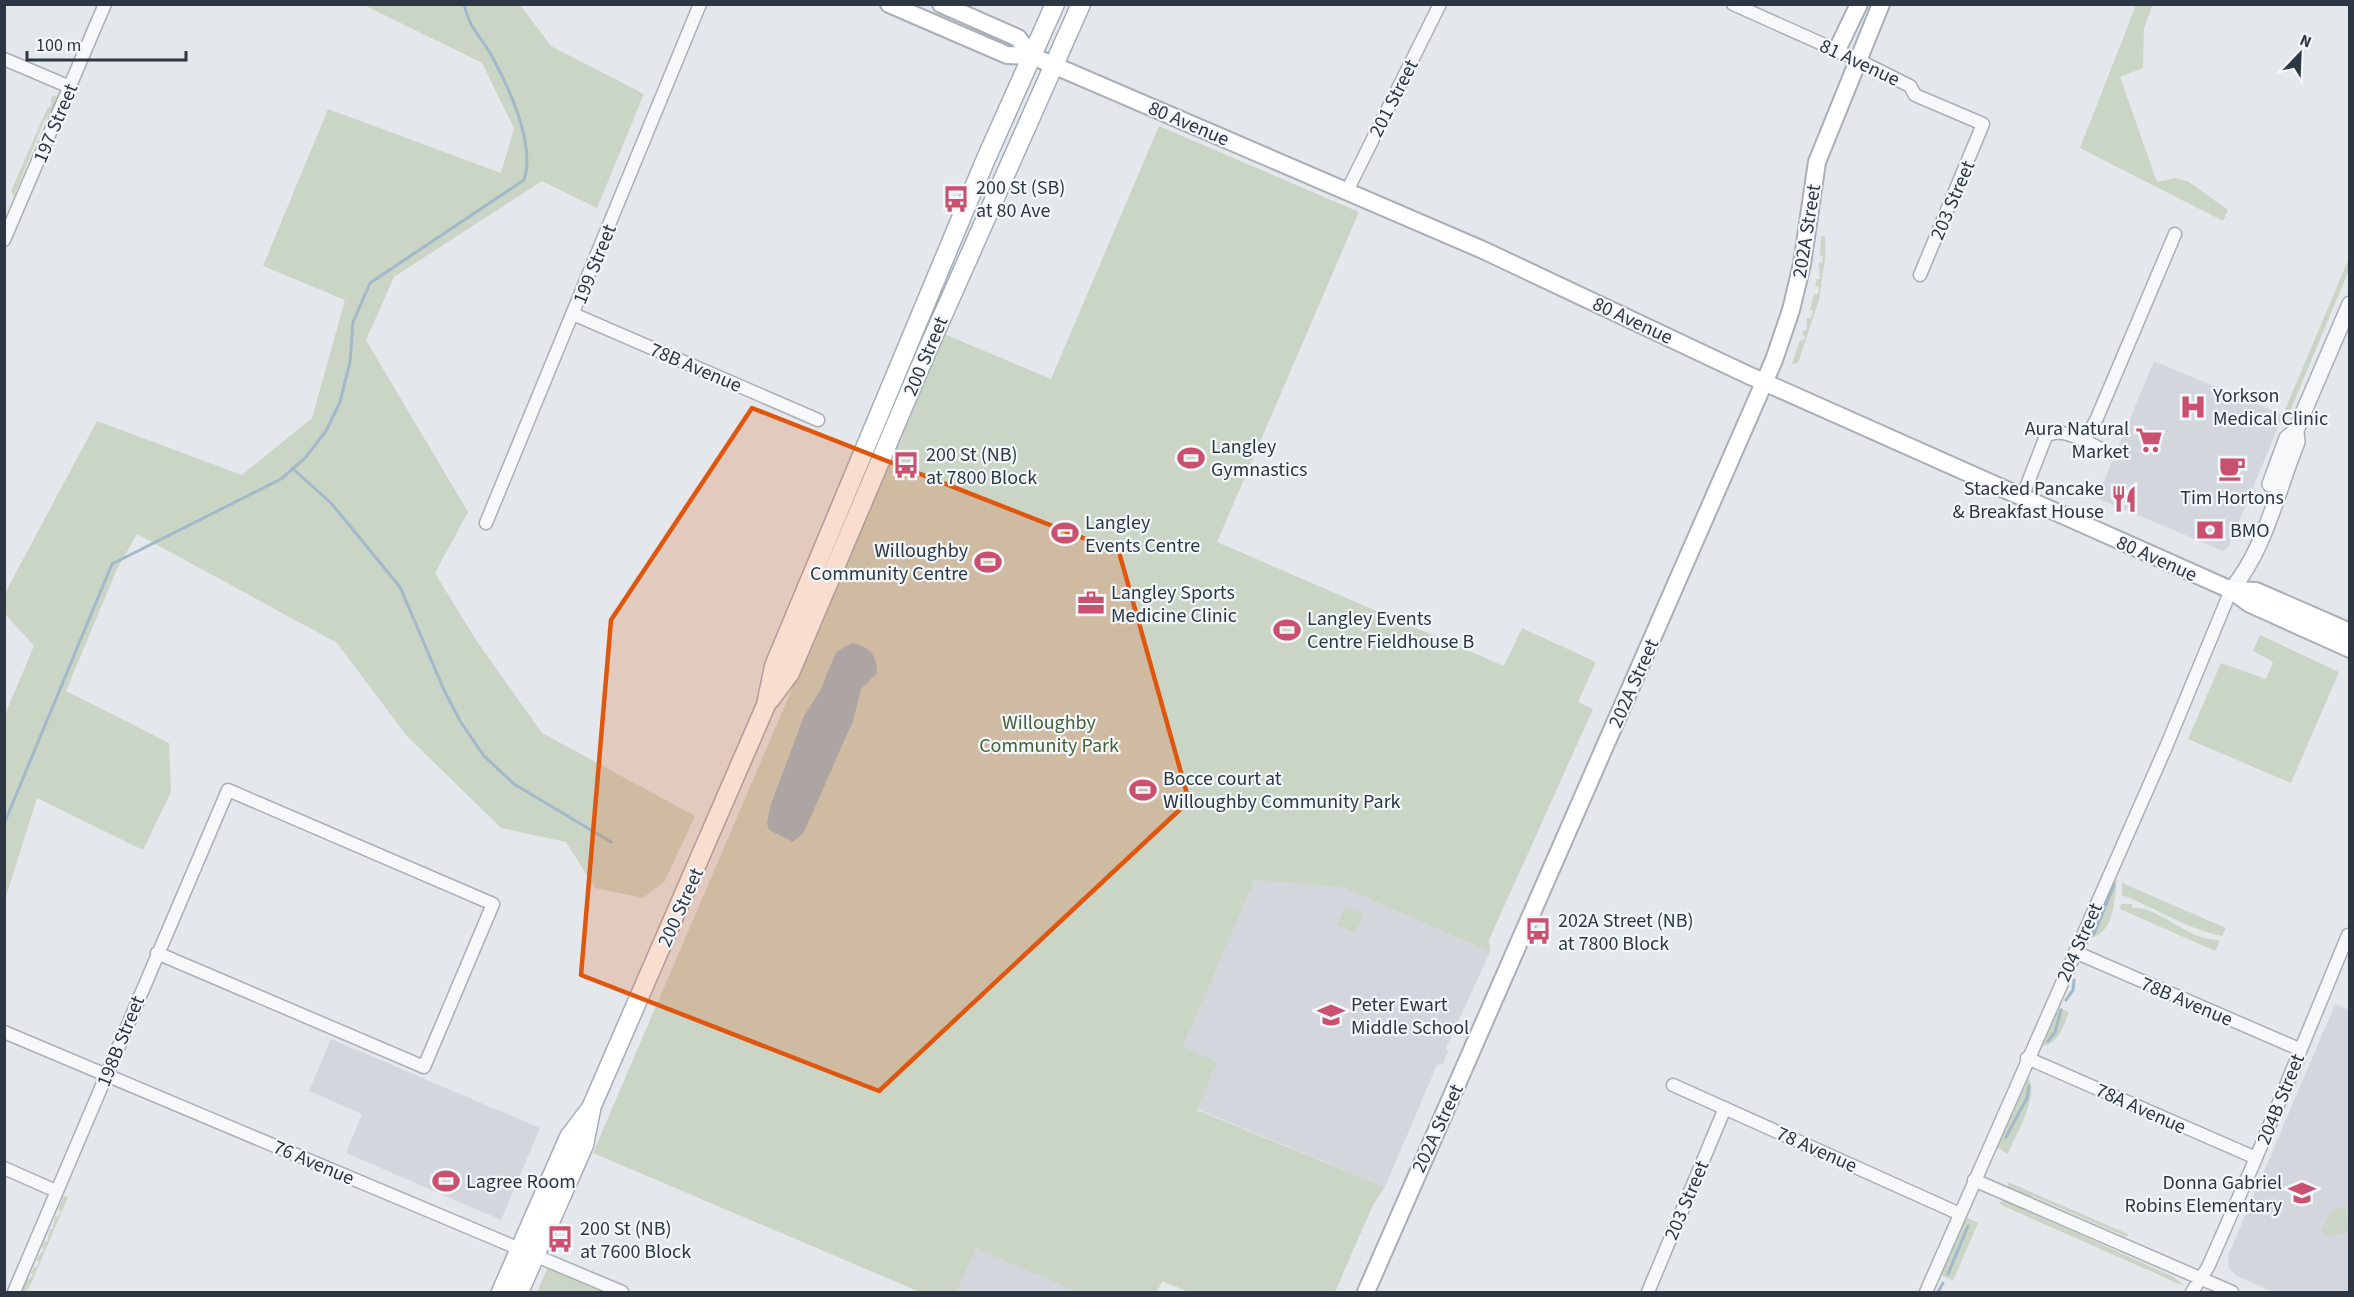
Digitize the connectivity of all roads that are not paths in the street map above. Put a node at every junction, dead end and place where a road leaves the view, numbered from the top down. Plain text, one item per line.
1 (105, 4) edge
2 (700, 4) edge
3 (889, 4) edge
4 (941, 4) edge
5 (1055, 4) edge
6 (1081, 4) edge
7 (1440, 4) edge
8 (1733, 4) edge
9 (1859, 4) edge
10 (1876, 4) edge
11 (1881, 4) edge
12 (1872, 26) junction
13 (1837, 50) junction
14 (1032, 56) junction
15 (4, 59) edge
16 (1858, 60) junction
17 (1054, 66) junction
18 (70, 87) junction
19 (1983, 124) joint
20 (1347, 191) junction
21 (4, 206) edge
22 (18, 211) junction
23 (2175, 234) dead end
24 (4, 240) edge
25 (1920, 275) dead end
26 (2349, 304) edge
27 (573, 314) junction
28 (1765, 382) junction
29 (818, 420) dead end
30 (2084, 442) junction
31 (2101, 449) dead end
32 (2022, 498) junction
33 (486, 523) dead end
34 (2231, 590) junction
35 (2349, 632) edge
36 (2349, 649) edge
37 (766, 705) junction
38 (2348, 935) dead end
39 (2075, 952) junction
40 (157, 953) junction
41 (4, 1032) edge
42 (2300, 1049) junction
43 (2027, 1058) junction
44 (107, 1075) junction
45 (1673, 1085) dead end
46 (1725, 1108) junction
47 (2256, 1158) junction
48 (4, 1168) edge
49 (1974, 1180) junction
50 (56, 1191) junction
51 (1960, 1214) junction
52 (528, 1252) junction
53 (2201, 1279) junction
54 (14, 1293) edge
55 (501, 1293) edge
56 (519, 1293) edge
57 (622, 1293) edge
58 (1365, 1293) edge
59 (1648, 1293) edge
60 (1926, 1293) edge
61 (2192, 1293) edge
62 (2232, 1293) edge

1 - 18 street, 197 Street
2 - 27 street, 199 Street
3 - 14 main road, 80 Avenue
4 - 14 main road, 80 Avenue
5 - 14 main road, 200 Street
6 - 17 main road, 200 Street
7 - 20 street, 201 Street
8 - 13 street, 81 Avenue
9 - 13 main road
10 - 12 main road
11 - 12 main road
12 - 16 main road, 202A Street
13 - 16 street, 81 Avenue
14 - 17 main road, 80 Avenue
14 - 37 main road, 200 Street
15 - 18 street
16 - 19 street, 81 Avenue
16 - 28 main road, 202A Street
17 - 20 main road, 80 Avenue
17 - 37 main road, 200 Street
18 - 22 street, 197 Street
19 - 25 street, 203 Street
20 - 28 main road, 80 Avenue
21 - 22 street
22 - 24 street, 197 Street
23 - 30 street
26 - 34 street, 204 Street
27 - 29 street, 78B Avenue
27 - 33 street, 199 Street
28 - 32 main road, 80 Avenue
28 - 58 main road, 202A Street
30 - 31 street
30 - 32 street
32 - 34 main road, 80 Avenue
34 - 35 main road, 80 Avenue
34 - 36 main road, 80 Avenue
34 - 39 street, 204 Street
37 - 52 main road, 200 Street
38 - 42 street, 204B Street
39 - 42 street, 78B Avenue
39 - 43 street, 204 Street
40 - 40 street, 198B Street
40 - 44 street, 198B Street
41 - 44 street, 76 Avenue
42 - 47 street, 204B Street
43 - 47 street, 78A Avenue
43 - 49 street, 204 Street
44 - 50 street, 198B Street
44 - 52 street, 76 Avenue
45 - 46 street, 78 Avenue
46 - 51 street, 78 Avenue
46 - 59 street, 203 Street
47 - 53 street, 204B Street
48 - 50 street
49 - 51 street, 204 Street
49 - 53 street
50 - 54 street, 198B Street
51 - 60 street, 204 Street
52 - 55 main road, 200 Street
52 - 56 main road, 200 Street
52 - 57 street, 76 Avenue
53 - 61 street, 204B Street
53 - 62 street

